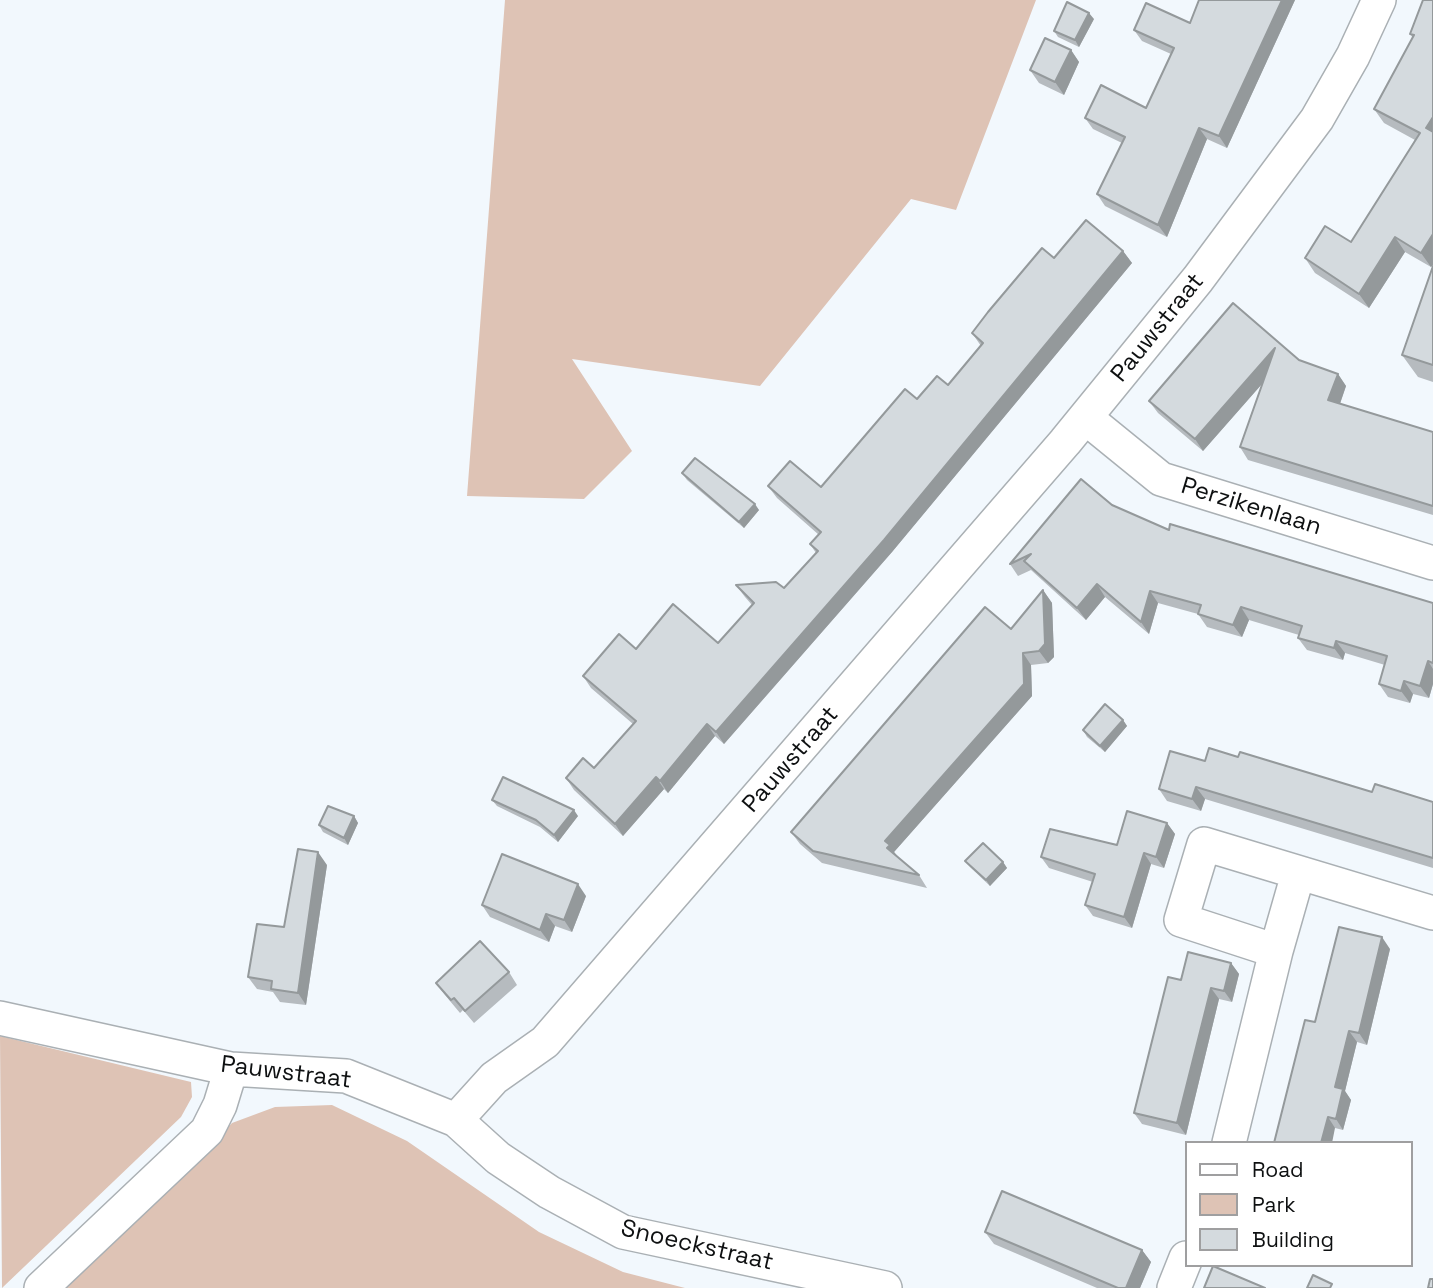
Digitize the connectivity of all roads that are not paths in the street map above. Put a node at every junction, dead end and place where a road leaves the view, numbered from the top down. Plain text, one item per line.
1 (1379, 0) edge
2 (1086, 418) junction
3 (1433, 563) edge
4 (1298, 874) junction
5 (1433, 913) edge
6 (1276, 951) junction
7 (0, 1018) edge
8 (231, 1069) junction
9 (456, 1120) junction
10 (1229, 1141) edge
11 (1184, 1263) edge
12 (41, 1288) edge
13 (885, 1288) edge
14 (1174, 1288) edge

1 - 2 street, Pauwstraat
2 - 3 street, Perzikenlaan
2 - 9 street, Pauwstraat
4 - 5 street
4 - 6 street
4 - 6 street
6 - 10 street
7 - 8 street, Pauwstraat
8 - 9 street, Pauwstraat
8 - 12 street
9 - 13 street, Snoeckstraat
11 - 14 street

